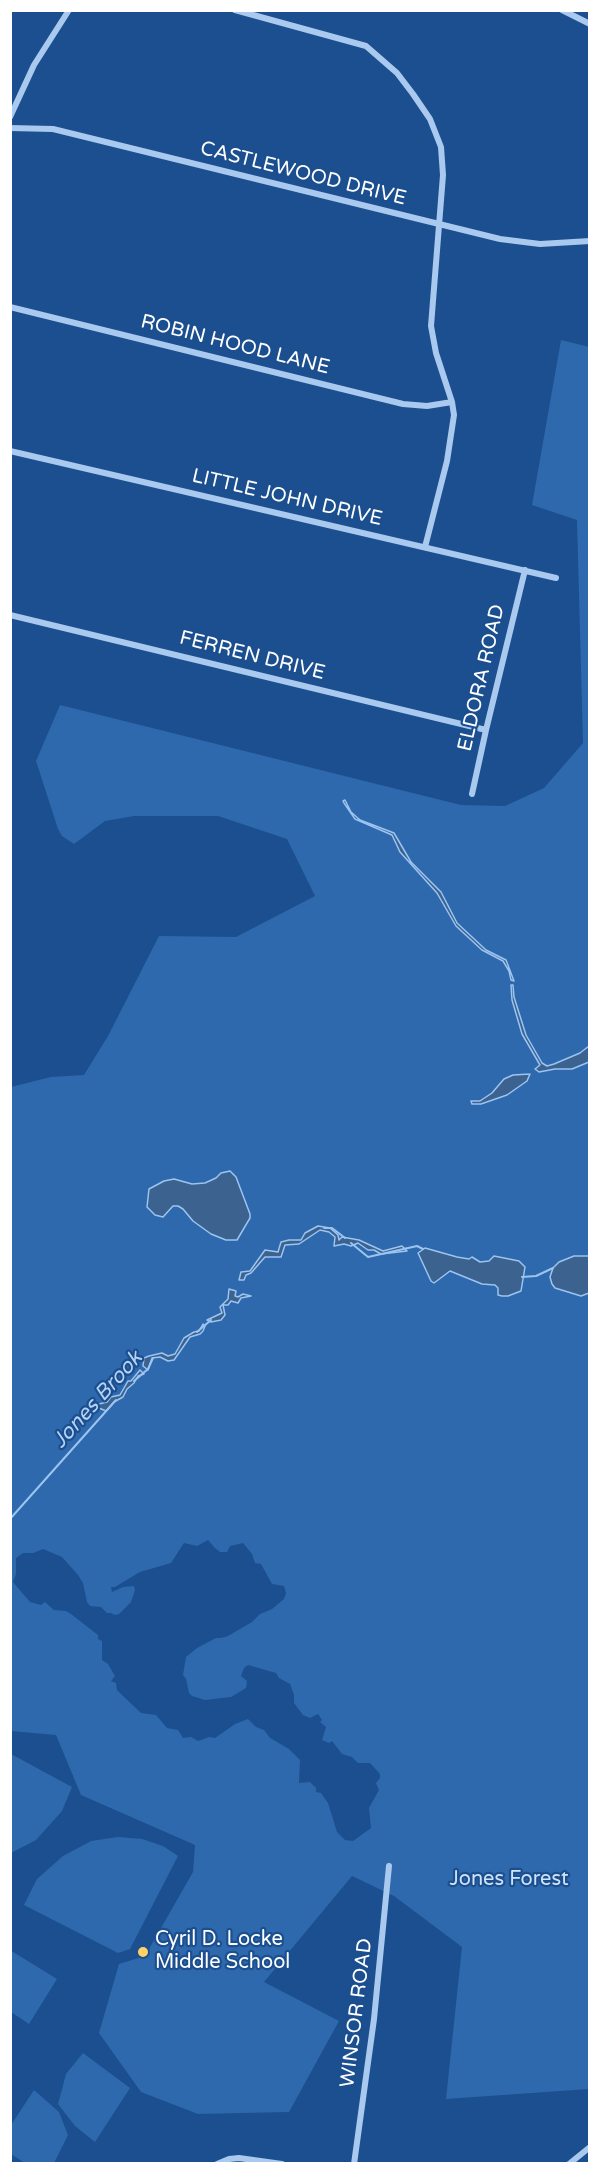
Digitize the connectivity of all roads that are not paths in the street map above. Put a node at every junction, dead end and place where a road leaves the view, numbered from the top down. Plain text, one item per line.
1 (69, 10) edge
2 (235, 10) edge
3 (561, 10) edge
4 (263, 14) edge
5 (590, 24) edge
6 (10, 117) edge
7 (10, 128) edge
8 (439, 225) junction
9 (590, 241) edge
10 (10, 307) edge
11 (453, 402) junction
12 (10, 451) edge
13 (424, 547) junction
14 (525, 570) junction
15 (556, 578) dead end
16 (10, 615) edge
17 (486, 730) junction
18 (472, 794) dead end
19 (389, 1866) dead end
20 (590, 2147) edge
21 (217, 2163) edge
22 (282, 2163) edge
23 (354, 2163) edge
24 (569, 2163) edge

1 - 6 street
2 - 4 street
3 - 5 street
4 - 8 street
7 - 8 street, CASTLEWOOD DRIVE
8 - 9 street, CASTLEWOOD DRIVE
8 - 11 street
10 - 11 street, ROBIN HOOD LANE
11 - 13 street
12 - 13 street, LITTLE JOHN DRIVE
13 - 14 street, LITTLE JOHN DRIVE
14 - 15 street, LITTLE JOHN DRIVE
14 - 17 street, ELDORA ROAD
16 - 17 street, FERREN DRIVE
17 - 18 street, ELDORA ROAD
19 - 23 street, WINSOR ROAD
20 - 24 street
21 - 22 street

